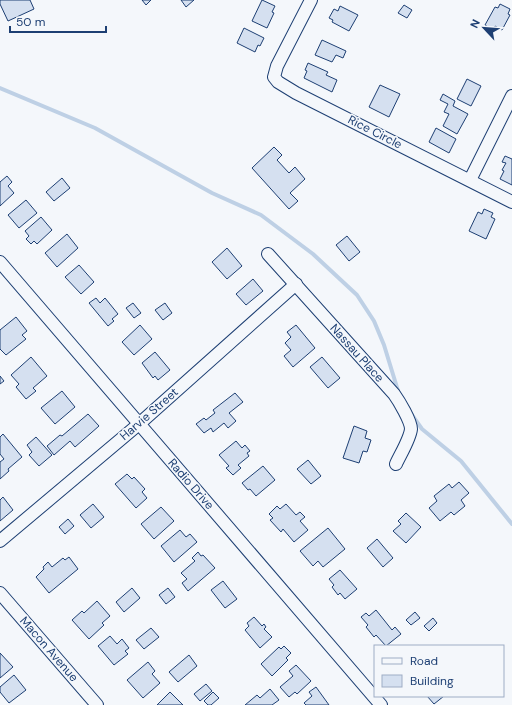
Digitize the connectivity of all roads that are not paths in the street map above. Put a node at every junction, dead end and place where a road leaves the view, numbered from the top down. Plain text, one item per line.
1 (311, 0) edge
2 (512, 96) edge
3 (470, 180) junction
4 (512, 202) edge
5 (268, 254) dead end
6 (0, 262) edge
7 (296, 284) junction
8 (139, 424) junction
9 (396, 464) dead end
10 (0, 541) edge
11 (0, 593) edge
12 (374, 697) edge
13 (374, 697) edge
14 (97, 705) edge
15 (381, 705) edge

1 - 3 street, Rice Circle
2 - 3 street
3 - 4 street
5 - 7 street, Nassau Place
6 - 8 street, Radio Drive
7 - 8 street, Harvie Street
7 - 9 street, Nassau Place
8 - 10 street, Harvie Street
8 - 12 street, Radio Drive
11 - 14 street, Macon Avenue
13 - 15 street, Radio Drive

